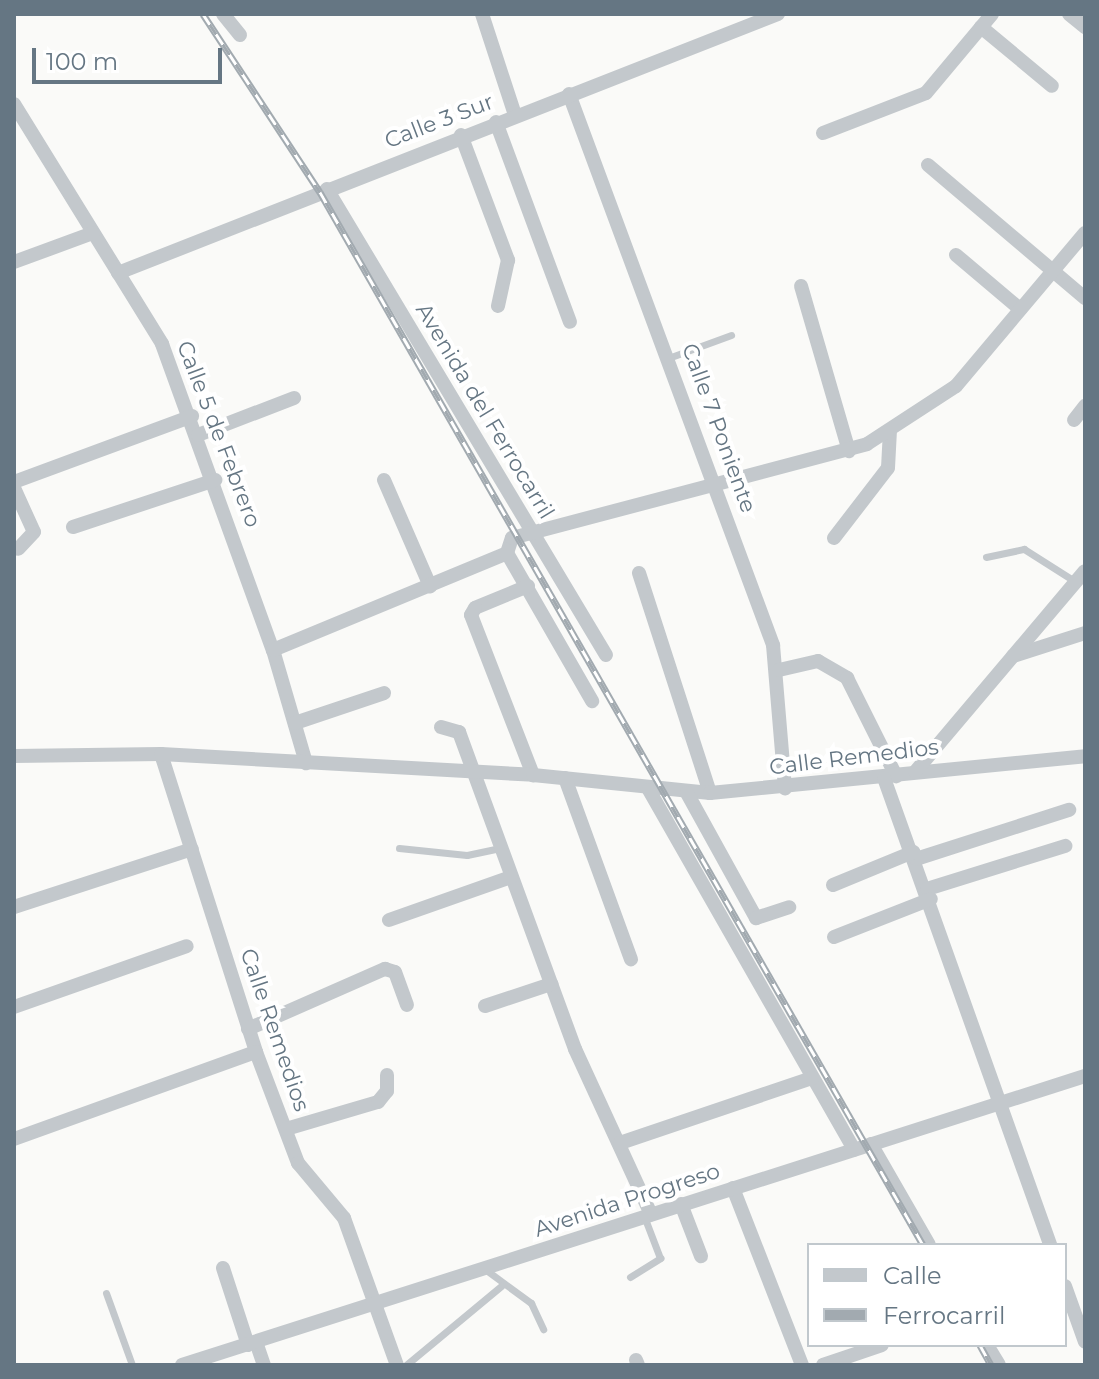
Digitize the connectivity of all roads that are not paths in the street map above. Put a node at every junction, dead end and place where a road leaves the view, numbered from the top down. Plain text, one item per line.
1 (223, 14) edge
2 (482, 14) edge
3 (992, 14) edge
4 (1069, 14) edge
5 (774, 15) edge
6 (981, 27) junction
7 (1085, 27) edge
8 (240, 35) dead end
9 (1052, 86) dead end
10 (569, 94) junction
11 (14, 104) edge
12 (515, 115) junction
13 (496, 122) junction
14 (823, 133) dead end
15 (461, 135) junction
16 (928, 165) dead end
17 (327, 189) junction
18 (93, 233) junction
19 (1085, 233) edge
20 (956, 255) dead end
21 (14, 262) edge
22 (1053, 271) junction
23 (118, 273) junction
24 (801, 286) dead end
25 (1085, 298) edge
26 (498, 306) dead end
27 (1020, 309) junction
28 (570, 322) dead end
29 (731, 335) dead end
30 (671, 357) junction
31 (294, 398) dead end
32 (1085, 406) edge
33 (192, 416) junction
34 (1074, 420) dead end
35 (890, 432) junction
36 (198, 435) junction
37 (849, 451) junction
38 (215, 480) junction
39 (384, 480) dead end
40 (715, 481) junction
41 (14, 482) edge
42 (14, 488) edge
43 (73, 527) dead end
44 (531, 533) junction
45 (834, 538) dead end
46 (18, 549) dead end
47 (507, 553) junction
48 (986, 557) dead end
49 (639, 573) dead end
50 (1080, 576) edge
51 (430, 586) junction
52 (528, 586) junction
53 (1085, 633) edge
54 (273, 650) junction
55 (606, 655) dead end
56 (1011, 656) junction
57 (779, 670) junction
58 (384, 693) dead end
59 (592, 701) dead end
60 (295, 723) junction
61 (441, 727) dead end
62 (161, 754) junction
63 (14, 756) edge
64 (1085, 756) edge
65 (306, 763) junction
66 (915, 772) junction
67 (474, 773) junction
68 (533, 775) junction
69 (890, 777) junction
70 (565, 778) junction
71 (785, 788) junction
72 (649, 790) junction
73 (687, 793) junction
74 (710, 793) junction
75 (1069, 810) dead end
76 (1065, 846) dead end
77 (399, 848) dead end
78 (501, 848) junction
79 (192, 849) junction
80 (915, 856) junction
81 (511, 877) junction
82 (833, 885) dead end
83 (929, 894) junction
84 (14, 907) edge
85 (789, 907) dead end
86 (389, 920) dead end
87 (834, 937) dead end
88 (187, 946) dead end
89 (631, 959) dead end
90 (551, 984) junction
91 (407, 1005) dead end
92 (485, 1006) dead end
93 (14, 1007) edge
94 (248, 1029) junction
95 (256, 1052) junction
96 (387, 1075) dead end
97 (1082, 1077) edge
98 (812, 1078) junction
99 (1085, 1093) edge
100 (999, 1101) junction
101 (286, 1129) junction
102 (14, 1139) edge
103 (620, 1143) junction
104 (871, 1144) junction
105 (854, 1150) junction
106 (733, 1188) junction
107 (681, 1204) junction
108 (647, 1215) junction
109 (928, 1243) edge
110 (1049, 1243) edge
111 (701, 1256) dead end
112 (223, 1268) dead end
113 (486, 1270) junction
114 (630, 1277) dead end
115 (501, 1286) junction
116 (1067, 1292) edge
117 (106, 1293) dead end
118 (374, 1306) junction
119 (543, 1329) dead end
120 (1085, 1342) edge
121 (252, 1343) junction
122 (876, 1347) edge
123 (988, 1347) edge
124 (132, 1365) edge
125 (182, 1365) edge
126 (264, 1365) edge
127 (397, 1365) edge
128 (406, 1365) edge
129 (802, 1365) edge
130 (823, 1365) edge
131 (999, 1365) edge

1 - 8 street
2 - 12 street
3 - 6 street
4 - 7 street
5 - 10 street, Calle 3 Sur
6 - 9 street
6 - 14 street
10 - 12 street, Calle 3 Sur
10 - 30 street, Calle 7 Poniente
11 - 18 street, Calle 5 de Febrero
12 - 13 street, Calle 3 Sur
13 - 15 street, Calle 3 Sur
13 - 28 street
15 - 17 street, Calle 3 Sur
15 - 26 street
16 - 22 street
17 - 23 street, Calle 3 Sur
17 - 44 street, Avenida del Ferrocarril
18 - 21 street
18 - 23 street, Calle 5 de Febrero
19 - 22 street
20 - 27 street
22 - 25 street
22 - 27 street
23 - 33 street, Calle 5 de Febrero
24 - 37 street
27 - 35 street
29 - 30 lane
30 - 40 street, Calle 7 Poniente
31 - 36 street
32 - 34 street
33 - 36 street, Calle 5 de Febrero
33 - 41 street
35 - 37 street
35 - 45 street
36 - 38 street, Calle 5 de Febrero
37 - 40 street
38 - 43 street
38 - 54 street, Calle 5 de Febrero
39 - 51 street
40 - 44 street
40 - 57 street, Calle 7 Poniente
42 - 46 street
44 - 47 street
44 - 55 street, Avenida del Ferrocarril
47 - 51 street
47 - 52 street
48 - 50 lane
49 - 74 street
50 - 56 street
51 - 54 street
52 - 59 street
52 - 68 street
53 - 56 street
54 - 60 street, Calle 5 de Febrero
56 - 66 street
57 - 69 street
57 - 71 street, Calle 7 Poniente
58 - 60 street
60 - 65 street, Calle 5 de Febrero
61 - 67 street
62 - 63 street, Calle Remedios
62 - 65 street, Calle Remedios
62 - 79 street, Calle Remedios
64 - 66 street, Calle Remedios
65 - 67 street, Calle Remedios
66 - 69 street, Calle Remedios
67 - 68 street, Calle Remedios
67 - 78 street
68 - 70 street, Calle Remedios
69 - 71 street, Calle Remedios
69 - 80 street
70 - 72 street, Calle Remedios
70 - 89 street
71 - 74 street, Calle Remedios
72 - 73 street, Calle Remedios
72 - 98 street
73 - 74 street, Calle Remedios
73 - 85 street
75 - 80 street
76 - 83 street
77 - 78 lane
78 - 81 street
79 - 84 street
79 - 94 street, Calle Remedios
80 - 82 street
80 - 83 street
81 - 86 street
81 - 90 street
83 - 87 street
83 - 100 street
88 - 93 street
90 - 92 street
90 - 103 street
91 - 94 street
94 - 95 street, Calle Remedios
95 - 101 street, Calle Remedios
95 - 102 street
96 - 101 street
97 - 99 street
97 - 100 street, Avenida Progreso
98 - 103 street
98 - 105 street
100 - 104 street, Avenida Progreso
100 - 110 street
101 - 118 street, Calle Remedios
103 - 108 street
104 - 105 street, Avenida Progreso
104 - 109 street
105 - 106 street, Avenida Progreso
106 - 107 street, Avenida Progreso
106 - 129 street
107 - 108 street, Avenida Progreso
107 - 111 street
108 - 113 street, Avenida Progreso
108 - 114 lane
112 - 121 street
113 - 115 lane
113 - 118 street, Avenida Progreso
115 - 119 lane
115 - 128 lane
116 - 120 street
117 - 124 lane
118 - 121 street, Avenida Progreso
118 - 127 street, Calle Remedios
121 - 125 street, Avenida Progreso
121 - 126 street
122 - 130 street
123 - 131 street

